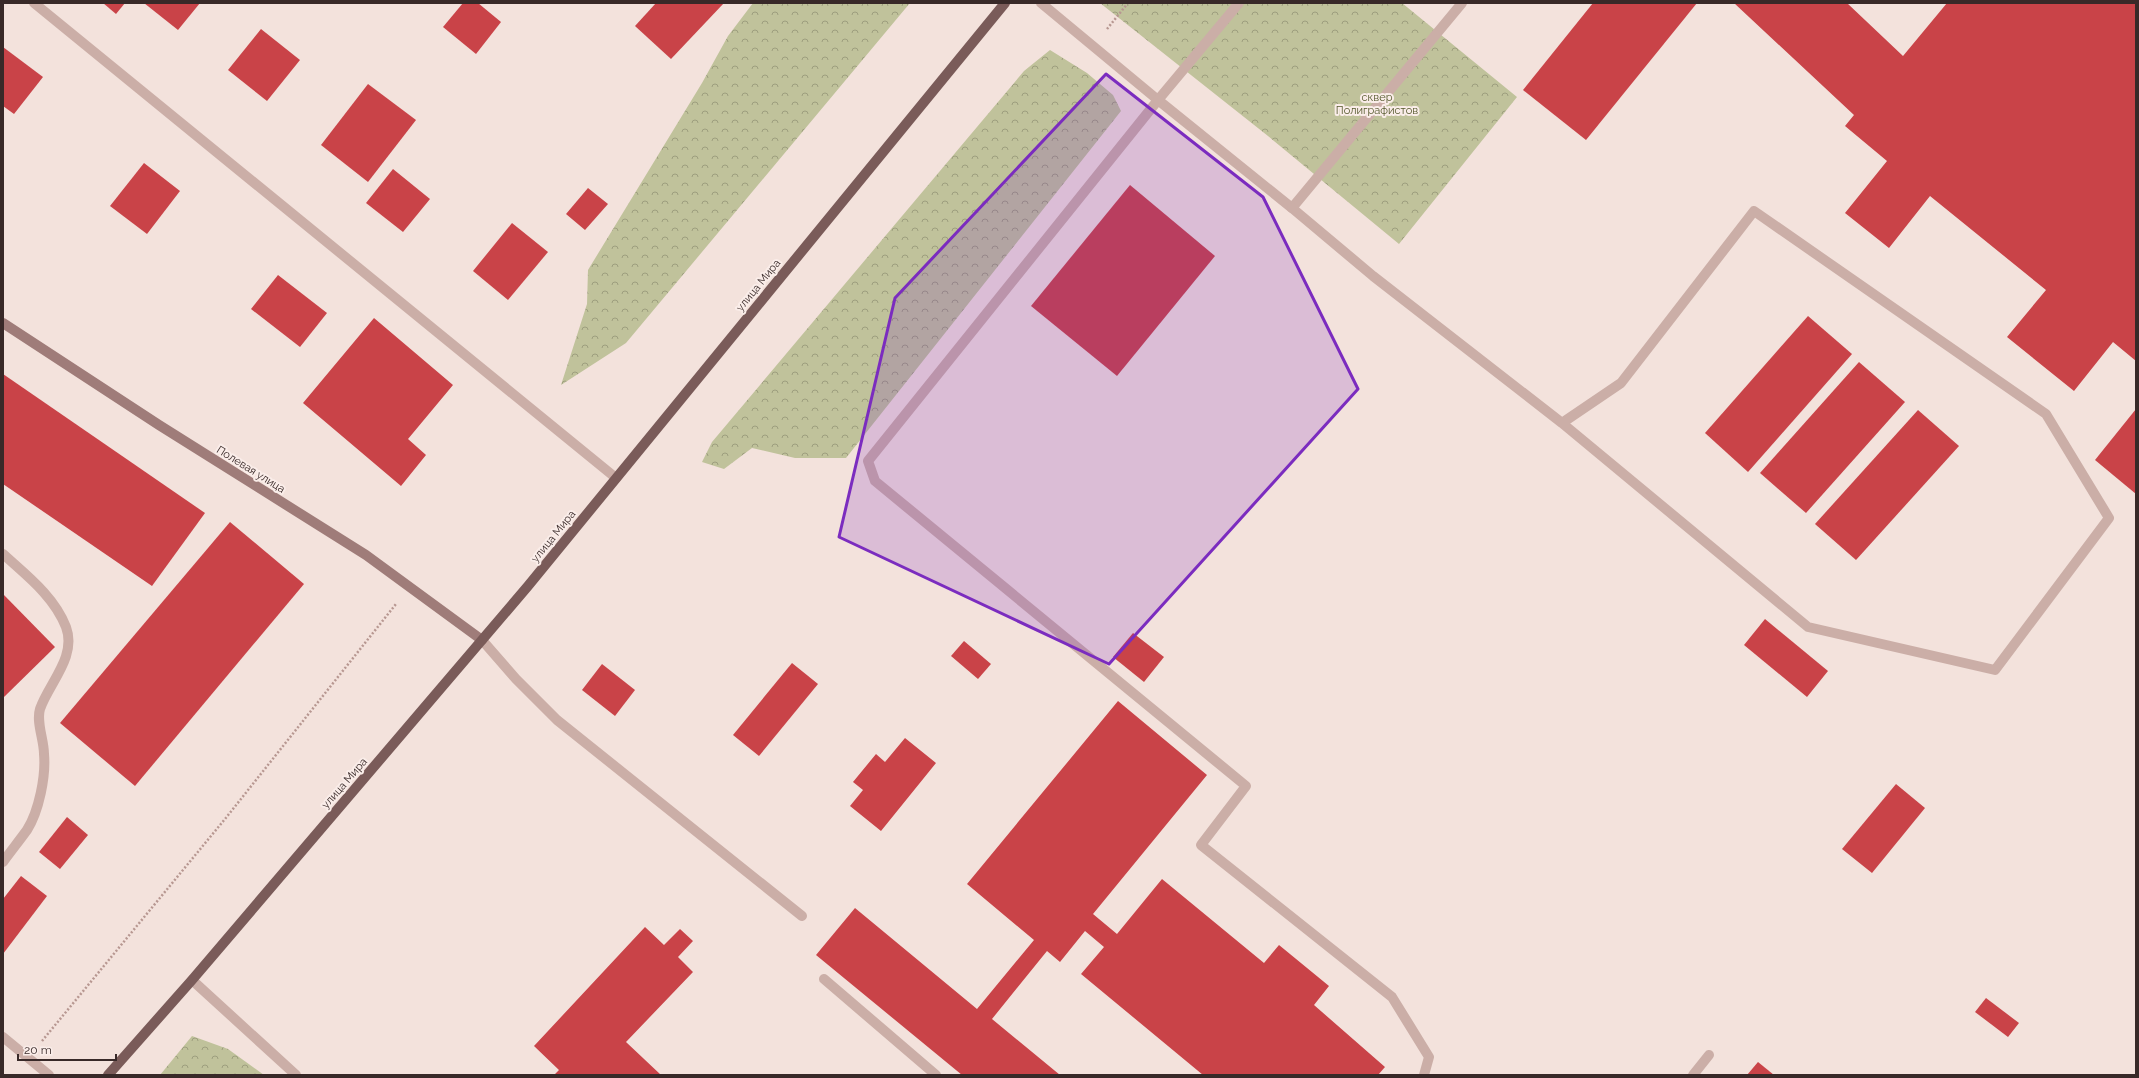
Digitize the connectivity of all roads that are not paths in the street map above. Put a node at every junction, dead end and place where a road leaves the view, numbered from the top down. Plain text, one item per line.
1 (34, 3) edge
2 (1005, 3) edge
3 (1041, 3) edge
4 (1239, 3) edge
5 (1462, 3) edge
6 (1158, 100) junction
7 (1292, 208) junction
8 (3, 323) edge
9 (1562, 423) junction
10 (616, 478) junction
11 (3, 554) edge
12 (482, 640) junction
13 (3, 862) edge
14 (802, 916) dead end
15 (824, 979) dead end
16 (192, 980) junction
17 (3, 1037) edge
18 (1709, 1056) dead end
19 (49, 1075) edge
20 (108, 1075) edge
21 (296, 1075) edge
22 (936, 1075) edge
23 (1424, 1075) edge
24 (1692, 1075) edge

1 - 10 street
2 - 10 main road, улица Мира
3 - 6 street
4 - 6 street
5 - 7 street
6 - 7 street
6 - 23 street
7 - 9 street
8 - 12 main road, Полевая улица
9 - 9 street
10 - 12 main road, улица Мира
11 - 13 street
12 - 14 street
12 - 16 main road, улица Мира
15 - 22 street
16 - 20 main road, улица Мира
16 - 21 street
17 - 19 street
18 - 24 street

